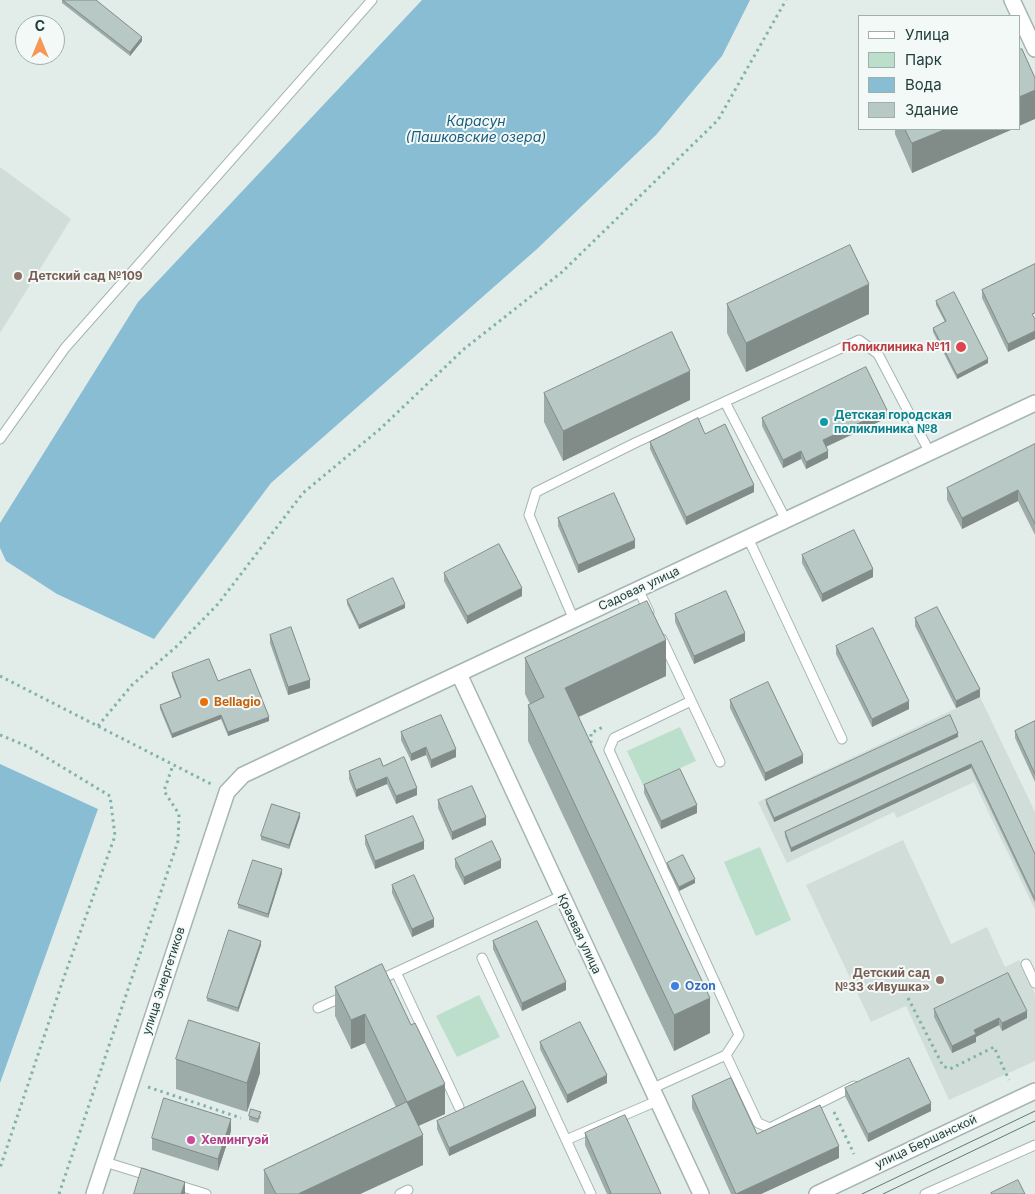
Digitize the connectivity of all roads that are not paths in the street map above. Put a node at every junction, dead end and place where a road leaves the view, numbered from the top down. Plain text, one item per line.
1 (372, 0) edge
2 (1012, 0) edge
3 (1019, 15) edge
4 (1020, 17) edge
5 (1035, 49) edge
6 (725, 402) junction
7 (1035, 403) edge
8 (0, 439) edge
9 (930, 453) junction
10 (786, 520) junction
11 (748, 538) junction
12 (638, 589) junction
13 (574, 620) junction
14 (459, 674) junction
15 (691, 701) junction
16 (842, 739) dead end
17 (720, 762) dead end
18 (243, 775) joint
19 (561, 896) junction
20 (482, 958) dead end
21 (1026, 964) dead end
22 (396, 972) junction
23 (1035, 983) edge
24 (370, 984) edge
25 (353, 992) edge
26 (318, 1008) dead end
27 (726, 1055) junction
28 (862, 1082) edge
29 (1035, 1091) edge
30 (654, 1095) junction
31 (459, 1107) dead end
32 (566, 1140) junction
33 (1035, 1144) edge
34 (105, 1162) junction
35 (94, 1194) edge
36 (206, 1194) edge
37 (591, 1194) edge
38 (701, 1194) edge
39 (817, 1194) edge
40 (925, 1194) edge

1 - 8 lane
2 - 3 street
4 - 5 street
6 - 9 lane
6 - 10 lane
6 - 13 lane
7 - 9 street, Садовая улица
9 - 10 street, Садовая улица
10 - 11 street, Садовая улица
11 - 12 street, Садовая улица
11 - 16 lane
12 - 13 street, Садовая улица
12 - 15 lane
13 - 14 street, Садовая улица
14 - 18 street, Садовая улица
14 - 19 street, Краевая улица
15 - 17 lane
15 - 27 lane
18 - 34 street, улица Энергетиков
19 - 22 lane
19 - 30 street, Краевая улица
20 - 32 lane
21 - 23 lane
22 - 24 lane
22 - 31 lane
25 - 26 lane
27 - 28 lane
27 - 30 lane
29 - 39 street, улица Бершанской
30 - 32 lane
30 - 38 street, Краевая улица
32 - 37 lane
33 - 40 lane
34 - 35 street, улица Энергетиков
34 - 36 lane

